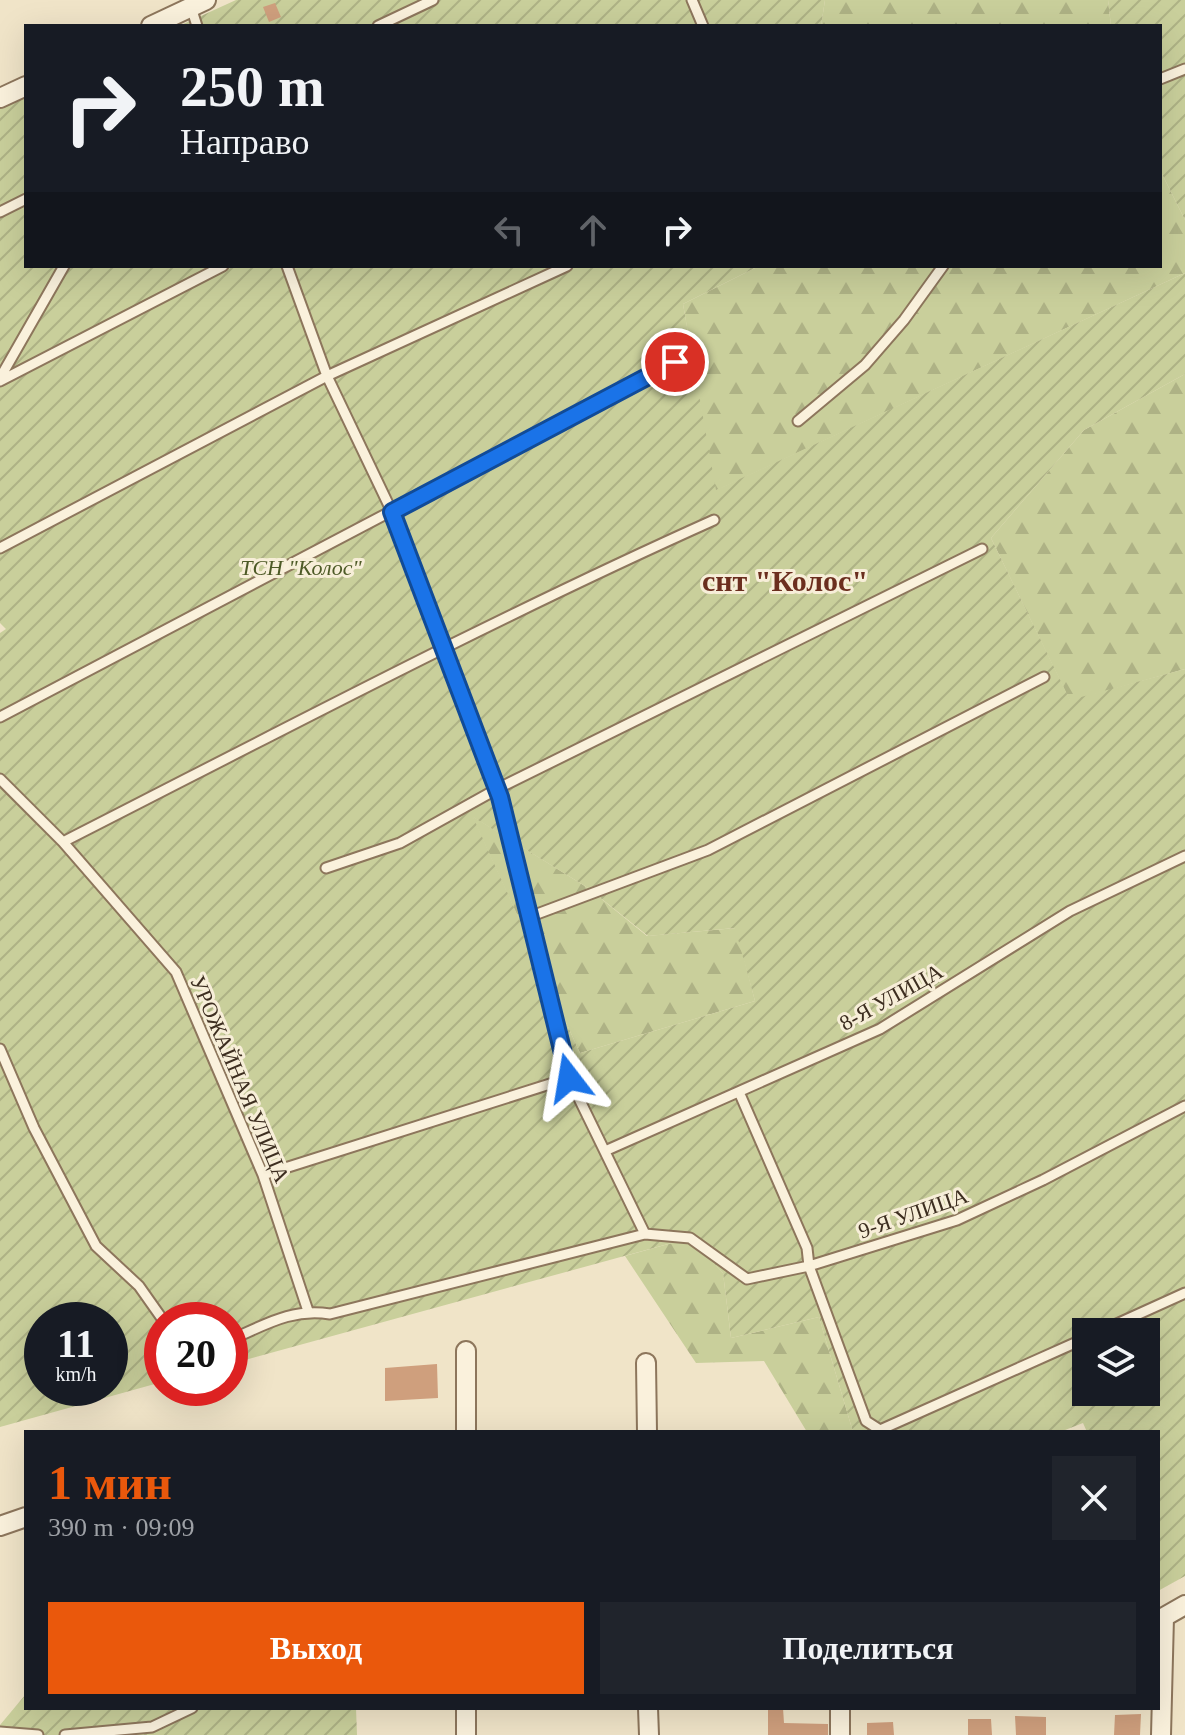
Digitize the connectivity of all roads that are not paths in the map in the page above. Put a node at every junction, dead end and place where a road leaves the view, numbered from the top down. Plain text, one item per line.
1 (433, 0) edge
2 (692, 0) edge
3 (198, 4) edge
4 (155, 24) edge
5 (197, 24) edge
6 (382, 24) edge
7 (700, 24) edge
8 (1185, 69) edge
9 (1162, 78) edge
10 (24, 87) edge
11 (0, 98) edge
12 (24, 200) edge
13 (0, 212) edge
14 (63, 268) edge
15 (219, 268) edge
16 (288, 268) edge
17 (563, 268) edge
18 (942, 268) edge
19 (675, 362) dead end
20 (327, 376) junction
21 (0, 379) edge
22 (798, 421) dead end
23 (392, 512) junction
24 (714, 520) dead end
25 (0, 548) edge
26 (982, 549) dead end
27 (444, 648) junction
28 (1044, 677) dead end
29 (0, 717) edge
30 (0, 779) edge
31 (497, 789) junction
32 (63, 842) junction
33 (1185, 856) edge
34 (326, 868) dead end
35 (529, 917) junction
36 (0, 1049) edge
37 (569, 1078) junction
38 (739, 1092) junction
39 (1185, 1106) edge
40 (605, 1151) junction
41 (263, 1175) junction
42 (645, 1234) junction
43 (809, 1266) junction
44 (1185, 1293) edge
45 (150, 1302) edge
46 (308, 1311) junction
47 (1130, 1318) edge
48 (248, 1332) edge
49 (1072, 1344) edge
50 (466, 1351) dead end
51 (646, 1363) dead end
52 (466, 1430) edge
53 (647, 1430) edge
54 (24, 1518) edge
55 (0, 1526) edge
56 (1185, 1605) edge
57 (188, 1710) edge
58 (466, 1710) edge
59 (648, 1710) edge
60 (840, 1710) edge
61 (0, 1732) edge
62 (38, 1735) edge
63 (65, 1735) edge
64 (466, 1735) edge
65 (649, 1735) edge
66 (840, 1735) edge
67 (1161, 1735) edge

1 - 6 lane
2 - 7 lane
3 - 4 street
3 - 5 lane
8 - 9 lane
10 - 11 street
12 - 13 lane
14 - 21 lane
15 - 21 lane
16 - 20 lane
17 - 20 lane
18 - 22 lane
19 - 23 lane
20 - 23 lane
20 - 25 lane
23 - 27 lane
23 - 29 lane
24 - 27 lane
26 - 31 lane
27 - 31 lane
27 - 32 lane
28 - 35 lane
30 - 32 lane, УРОЖАЙНАЯ УЛИЦА
31 - 34 lane
31 - 35 lane
32 - 41 lane, УРОЖАЙНАЯ УЛИЦА
33 - 38 lane, 8-Я УЛИЦА
35 - 37 lane
36 - 45 lane
37 - 40 lane
37 - 41 lane
38 - 40 lane, 8-Я УЛИЦА
38 - 43 lane
39 - 43 lane, 9-Я УЛИЦА
40 - 42 lane
41 - 46 lane, УРОЖАЙНАЯ УЛИЦА
42 - 43 lane, 9-Я УЛИЦА
42 - 46 lane, 9-Я УЛИЦА
43 - 49 lane
44 - 47 lane
46 - 48 lane, 9-Я УЛИЦА
50 - 52 street
51 - 53 street
54 - 55 street
56 - 67 street
57 - 63 lane
58 - 64 street
59 - 65 street
60 - 66 street
61 - 62 lane

